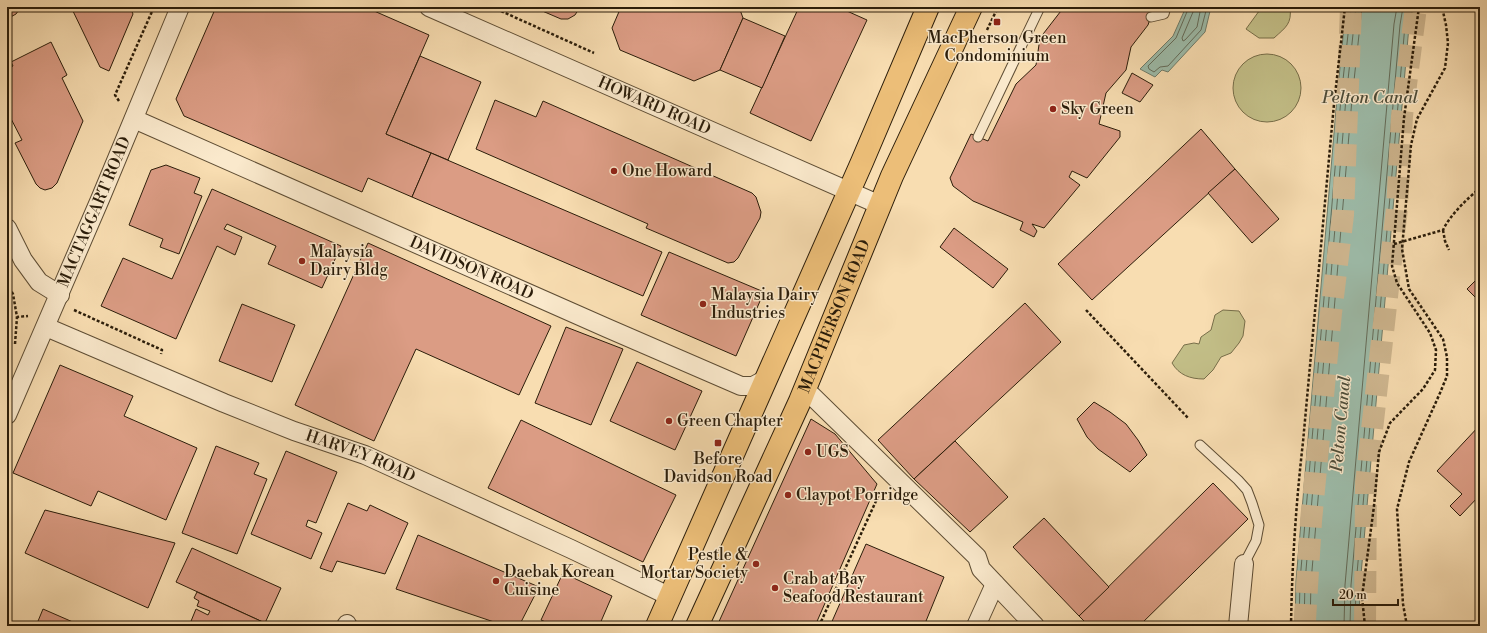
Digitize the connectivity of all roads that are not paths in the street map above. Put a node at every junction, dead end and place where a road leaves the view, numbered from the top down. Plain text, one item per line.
1 (180, 7) edge
2 (429, 7) edge
3 (928, 7) edge
4 (971, 7) edge
5 (1040, 7) edge
6 (1166, 7) edge
7 (1151, 17) dead end
8 (134, 119) junction
9 (978, 137) dead end
10 (848, 191) junction
11 (880, 204) junction
12 (7, 228) edge
13 (60, 295) junction
14 (48, 321) junction
15 (766, 379) junction
16 (803, 395) junction
17 (7, 415) edge
18 (840, 429) junction
19 (1200, 445) dead end
20 (1244, 564) joint
21 (981, 569) junction
22 (995, 584) junction
23 (671, 597) junction
24 (658, 626) edge
25 (697, 626) edge
26 (976, 626) edge
27 (1035, 626) edge
28 (1238, 626) edge

1 - 8 street, MACTAGGART ROAD
2 - 10 street, HOWARD ROAD
3 - 10 main road
4 - 11 main road, MACPHERSON ROAD
5 - 9 lane
6 - 7 lane
8 - 13 street, MACTAGGART ROAD
8 - 15 street, DAVIDSON ROAD
10 - 11 street, HOWARD ROAD
10 - 15 main road
11 - 16 main road, MACPHERSON ROAD
12 - 13 street
13 - 14 street, MACTAGGART ROAD
14 - 17 street, MACTAGGART ROAD
14 - 23 street, HARVEY ROAD
15 - 23 main road
16 - 18 street
16 - 25 main road, MACPHERSON ROAD
18 - 21 street
18 - 21 street
19 - 20 lane
20 - 28 street
21 - 22 street
22 - 26 street
22 - 27 street
23 - 24 main road

